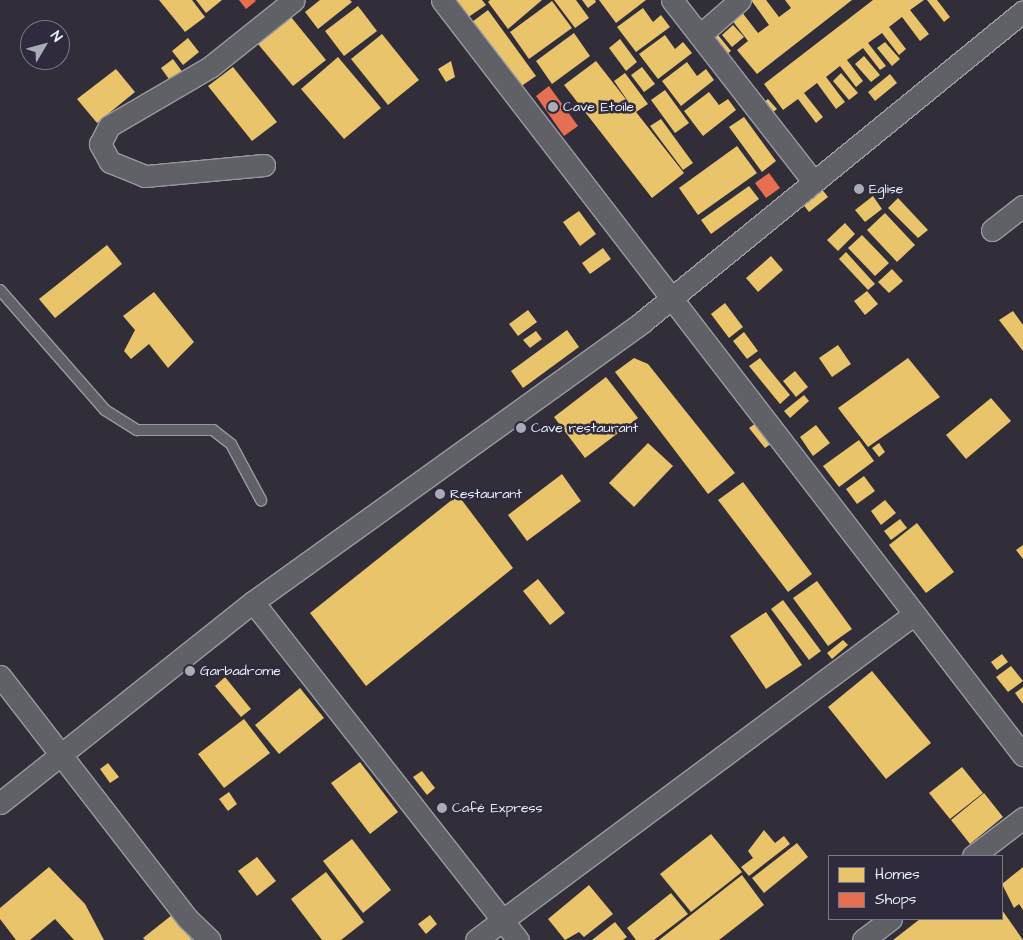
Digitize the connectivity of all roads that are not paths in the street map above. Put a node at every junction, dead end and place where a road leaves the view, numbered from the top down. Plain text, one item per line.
1 (294, 0) edge
2 (442, 0) edge
3 (672, 0) edge
4 (740, 0) edge
5 (1023, 12) edge
6 (700, 36) junction
7 (264, 165) dead end
8 (813, 181) junction
9 (1023, 206) edge
10 (992, 230) dead end
11 (0, 290) edge
12 (670, 297) junction
13 (261, 500) dead end
14 (253, 602) junction
15 (913, 615) junction
16 (0, 676) edge
17 (64, 754) junction
18 (1023, 754) edge
19 (0, 803) edge
20 (1023, 818) edge
21 (974, 855) edge
22 (890, 920) edge
23 (503, 921) junction
24 (210, 940) edge
25 (476, 940) edge
26 (518, 940) edge
27 (863, 940) edge

1 - 7 street
2 - 12 street
3 - 6 street
4 - 6 street
5 - 8 street
6 - 8 street
8 - 12 street
9 - 10 street
11 - 13 lane
12 - 14 street
12 - 15 street
14 - 17 street
14 - 23 street
15 - 18 street
15 - 23 street
16 - 17 street
17 - 19 street
17 - 24 street
20 - 21 street
22 - 27 street
23 - 25 street
23 - 26 street

